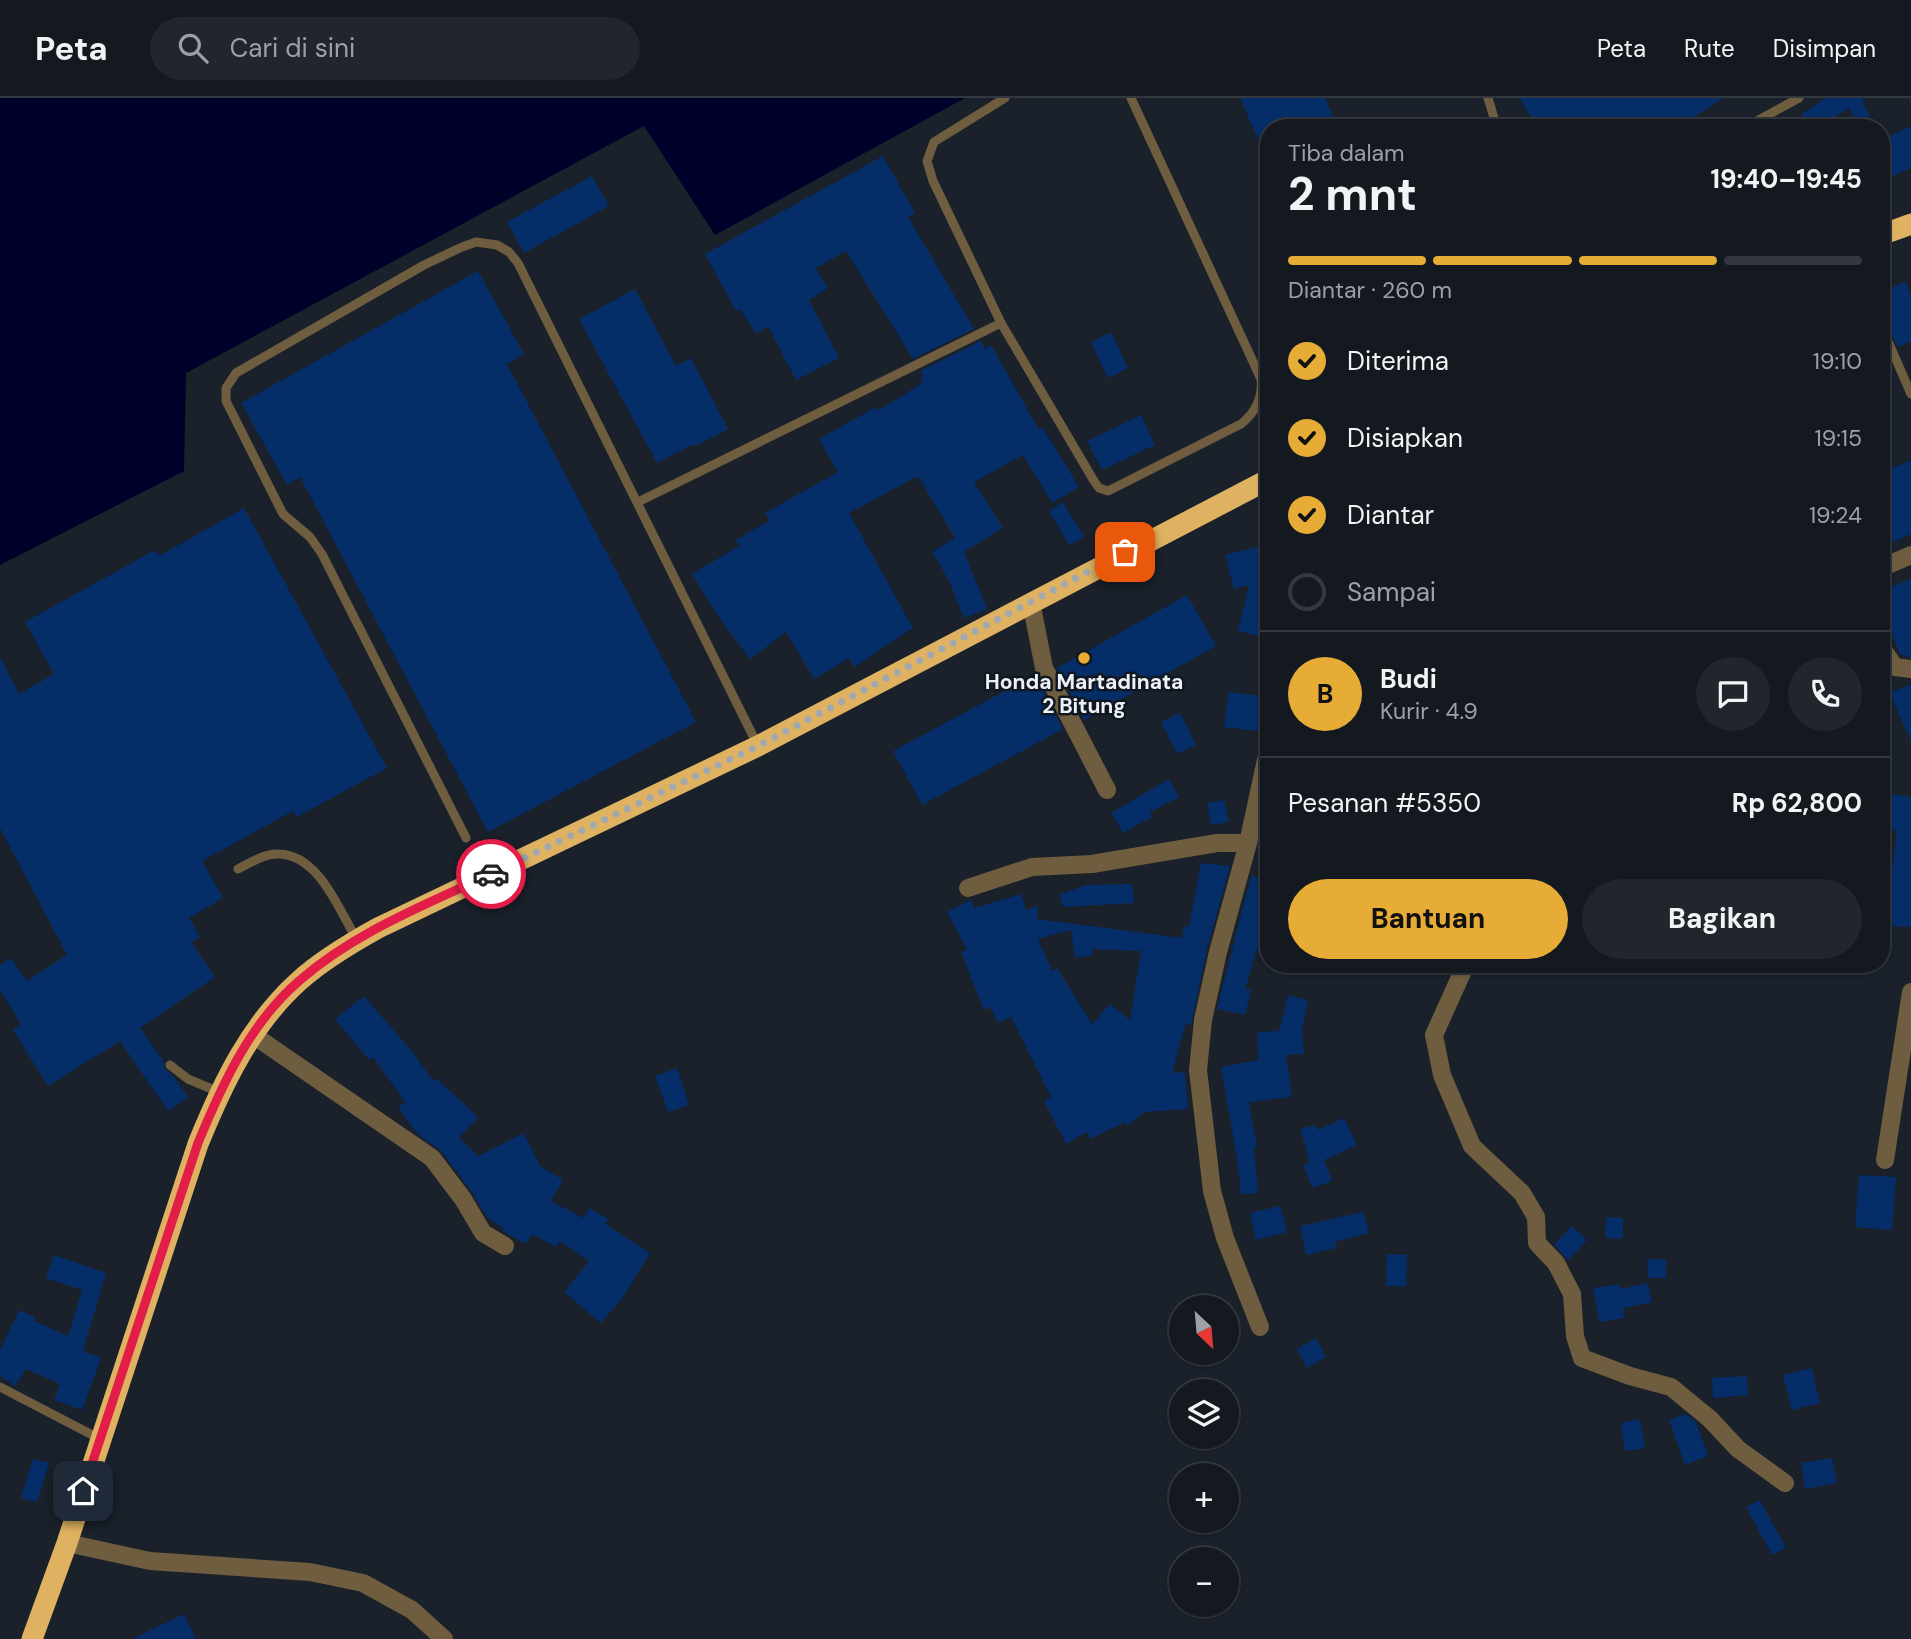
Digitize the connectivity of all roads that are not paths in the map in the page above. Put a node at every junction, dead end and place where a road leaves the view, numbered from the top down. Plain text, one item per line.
1 (1005, 98) edge
2 (1131, 98) edge
3 (1488, 98) edge
4 (1799, 98) edge
5 (1494, 119) edge
6 (1760, 119) edge
7 (1911, 224) edge
8 (1890, 232) edge
9 (1001, 323) junction
10 (1890, 346) edge
11 (1260, 377) edge
12 (1911, 394) edge
13 (1260, 398) edge
14 (1260, 484) edge
15 (638, 502) junction
16 (1911, 555) edge
17 (1890, 564) edge
18 (1031, 602) junction
19 (1890, 660) edge
20 (1911, 669) edge
21 (758, 746) junction
22 (1260, 788) edge
23 (1107, 790) dead end
24 (466, 838) dead end
25 (1248, 843) junction
26 (237, 869) dead end
27 (968, 888) dead end
28 (357, 940) junction
29 (1462, 973) edge
30 (1911, 992) edge
31 (253, 1035) junction
32 (170, 1065) dead end
33 (219, 1092) junction
34 (1885, 1160) dead end
35 (505, 1246) dead end
36 (1259, 1327) dead end
37 (0, 1387) edge
38 (100, 1439) junction
39 (1785, 1483) dead end
40 (67, 1543) junction
41 (32, 1639) edge
42 (444, 1639) edge

1 - 9 lane
2 - 11 lane
3 - 5 lane
4 - 6 lane
7 - 8 highway
9 - 13 lane
9 - 15 lane
10 - 12 lane
14 - 18 highway
15 - 21 lane
15 - 24 lane
16 - 17 street
18 - 21 highway
18 - 23 street
19 - 20 street
21 - 28 highway
22 - 25 street
25 - 27 street
25 - 36 street
26 - 28 lane
28 - 31 highway
29 - 39 street
30 - 34 street
31 - 33 highway
31 - 35 street
32 - 33 lane
33 - 38 highway
37 - 38 lane
38 - 40 highway
40 - 41 highway
40 - 42 street

